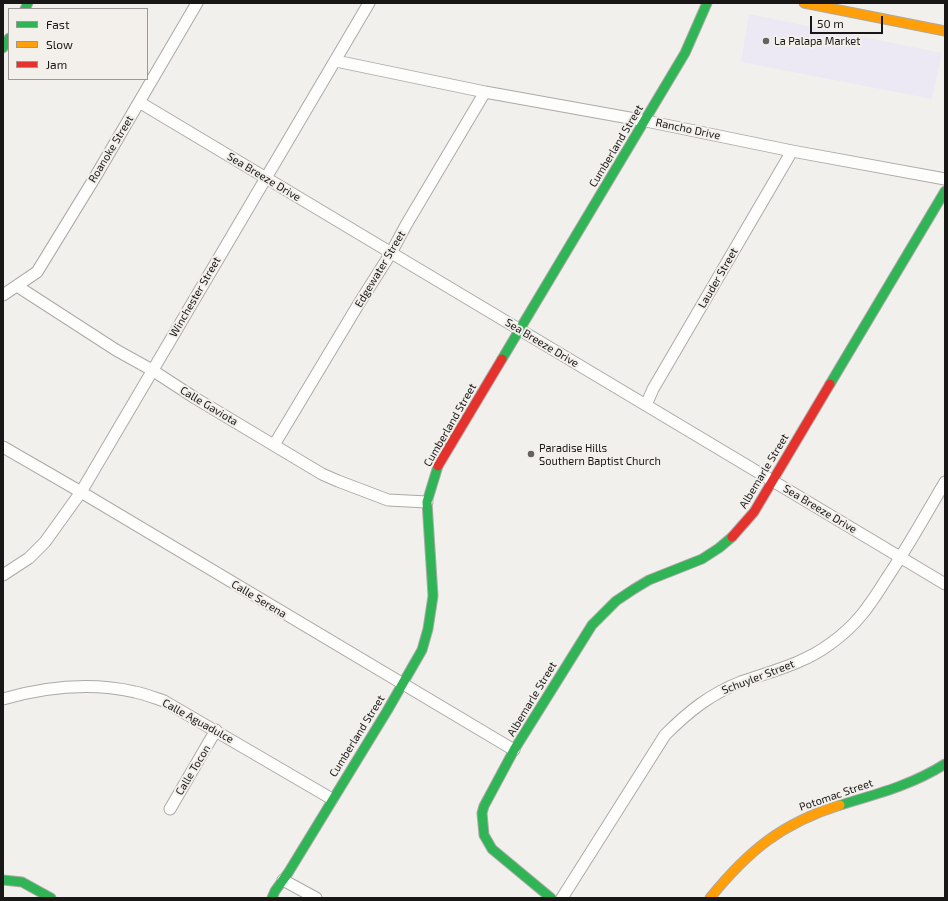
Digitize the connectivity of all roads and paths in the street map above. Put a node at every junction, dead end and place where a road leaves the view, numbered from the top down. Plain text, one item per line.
1 (197, 3) edge
2 (369, 3) edge
3 (707, 3) edge
4 (804, 3) edge
5 (945, 31) edge
6 (336, 61) junction
7 (485, 92) junction
8 (139, 102) junction
9 (646, 120) junction
10 (792, 151) junction
11 (266, 178) junction
12 (945, 179) edge
13 (945, 191) edge
14 (391, 253) junction
15 (17, 286) junction
16 (3, 295) edge
17 (520, 330) junction
18 (152, 370) junction
19 (646, 405) junction
20 (274, 445) junction
21 (3, 447) edge
22 (774, 482) junction
23 (945, 482) edge
24 (80, 492) junction
25 (427, 502) junction
26 (901, 558) junction
27 (3, 575) edge
28 (945, 584) edge
29 (403, 684) junction
30 (3, 699) edge
31 (216, 730) junction
32 (514, 750) junction
33 (945, 764) edge
34 (332, 799) junction
35 (170, 809) dead end
36 (3, 880) edge
37 (283, 880) junction
38 (51, 898) edge
39 (272, 898) edge
40 (316, 898) edge
41 (551, 898) edge
42 (562, 898) edge
43 (710, 898) edge

1 - 8 street, Roanoke Street
2 - 6 street, Winchester Street
3 - 9 street, Cumberland Street
4 - 5 street
6 - 7 street, Rancho Drive
6 - 11 street, Winchester Street
7 - 9 street, Rancho Drive
7 - 14 street, Edgewater Street
8 - 11 street, Sea Breeze Drive
8 - 15 street, Roanoke Street
9 - 10 street, Rancho Drive
9 - 17 street, Cumberland Street
10 - 12 street, Rancho Drive
10 - 19 street, Lauder Street
11 - 14 street, Sea Breeze Drive
11 - 18 street, Winchester Street
13 - 22 street, Albemarle Street
14 - 17 street, Sea Breeze Drive
14 - 20 street, Edgewater Street
15 - 16 street
15 - 18 street, Calle Gaviota
17 - 19 street, Sea Breeze Drive
17 - 25 street, Cumberland Street
18 - 20 street, Calle Gaviota
18 - 24 street, Winchester Street
19 - 22 street, Sea Breeze Drive
20 - 25 street, Calle Gaviota
21 - 24 street, Calle Serena
22 - 26 street, Sea Breeze Drive
22 - 32 street, Albemarle Street
23 - 26 street, Schuyler Street
24 - 27 street, Winchester Street
24 - 29 street, Calle Serena
25 - 29 street, Cumberland Street
26 - 28 street, Sea Breeze Drive
26 - 42 street, Schuyler Street
29 - 32 street, Calle Serena
29 - 34 street, Cumberland Street
30 - 31 street, Calle Aguadulce
31 - 34 street, Calle Aguadulce
31 - 35 street, Calle Tocon
32 - 41 street, Albemarle Street
33 - 43 street, Potomac Street
34 - 37 street, Cumberland Street
36 - 38 street
37 - 39 street, Cumberland Street
37 - 40 street

